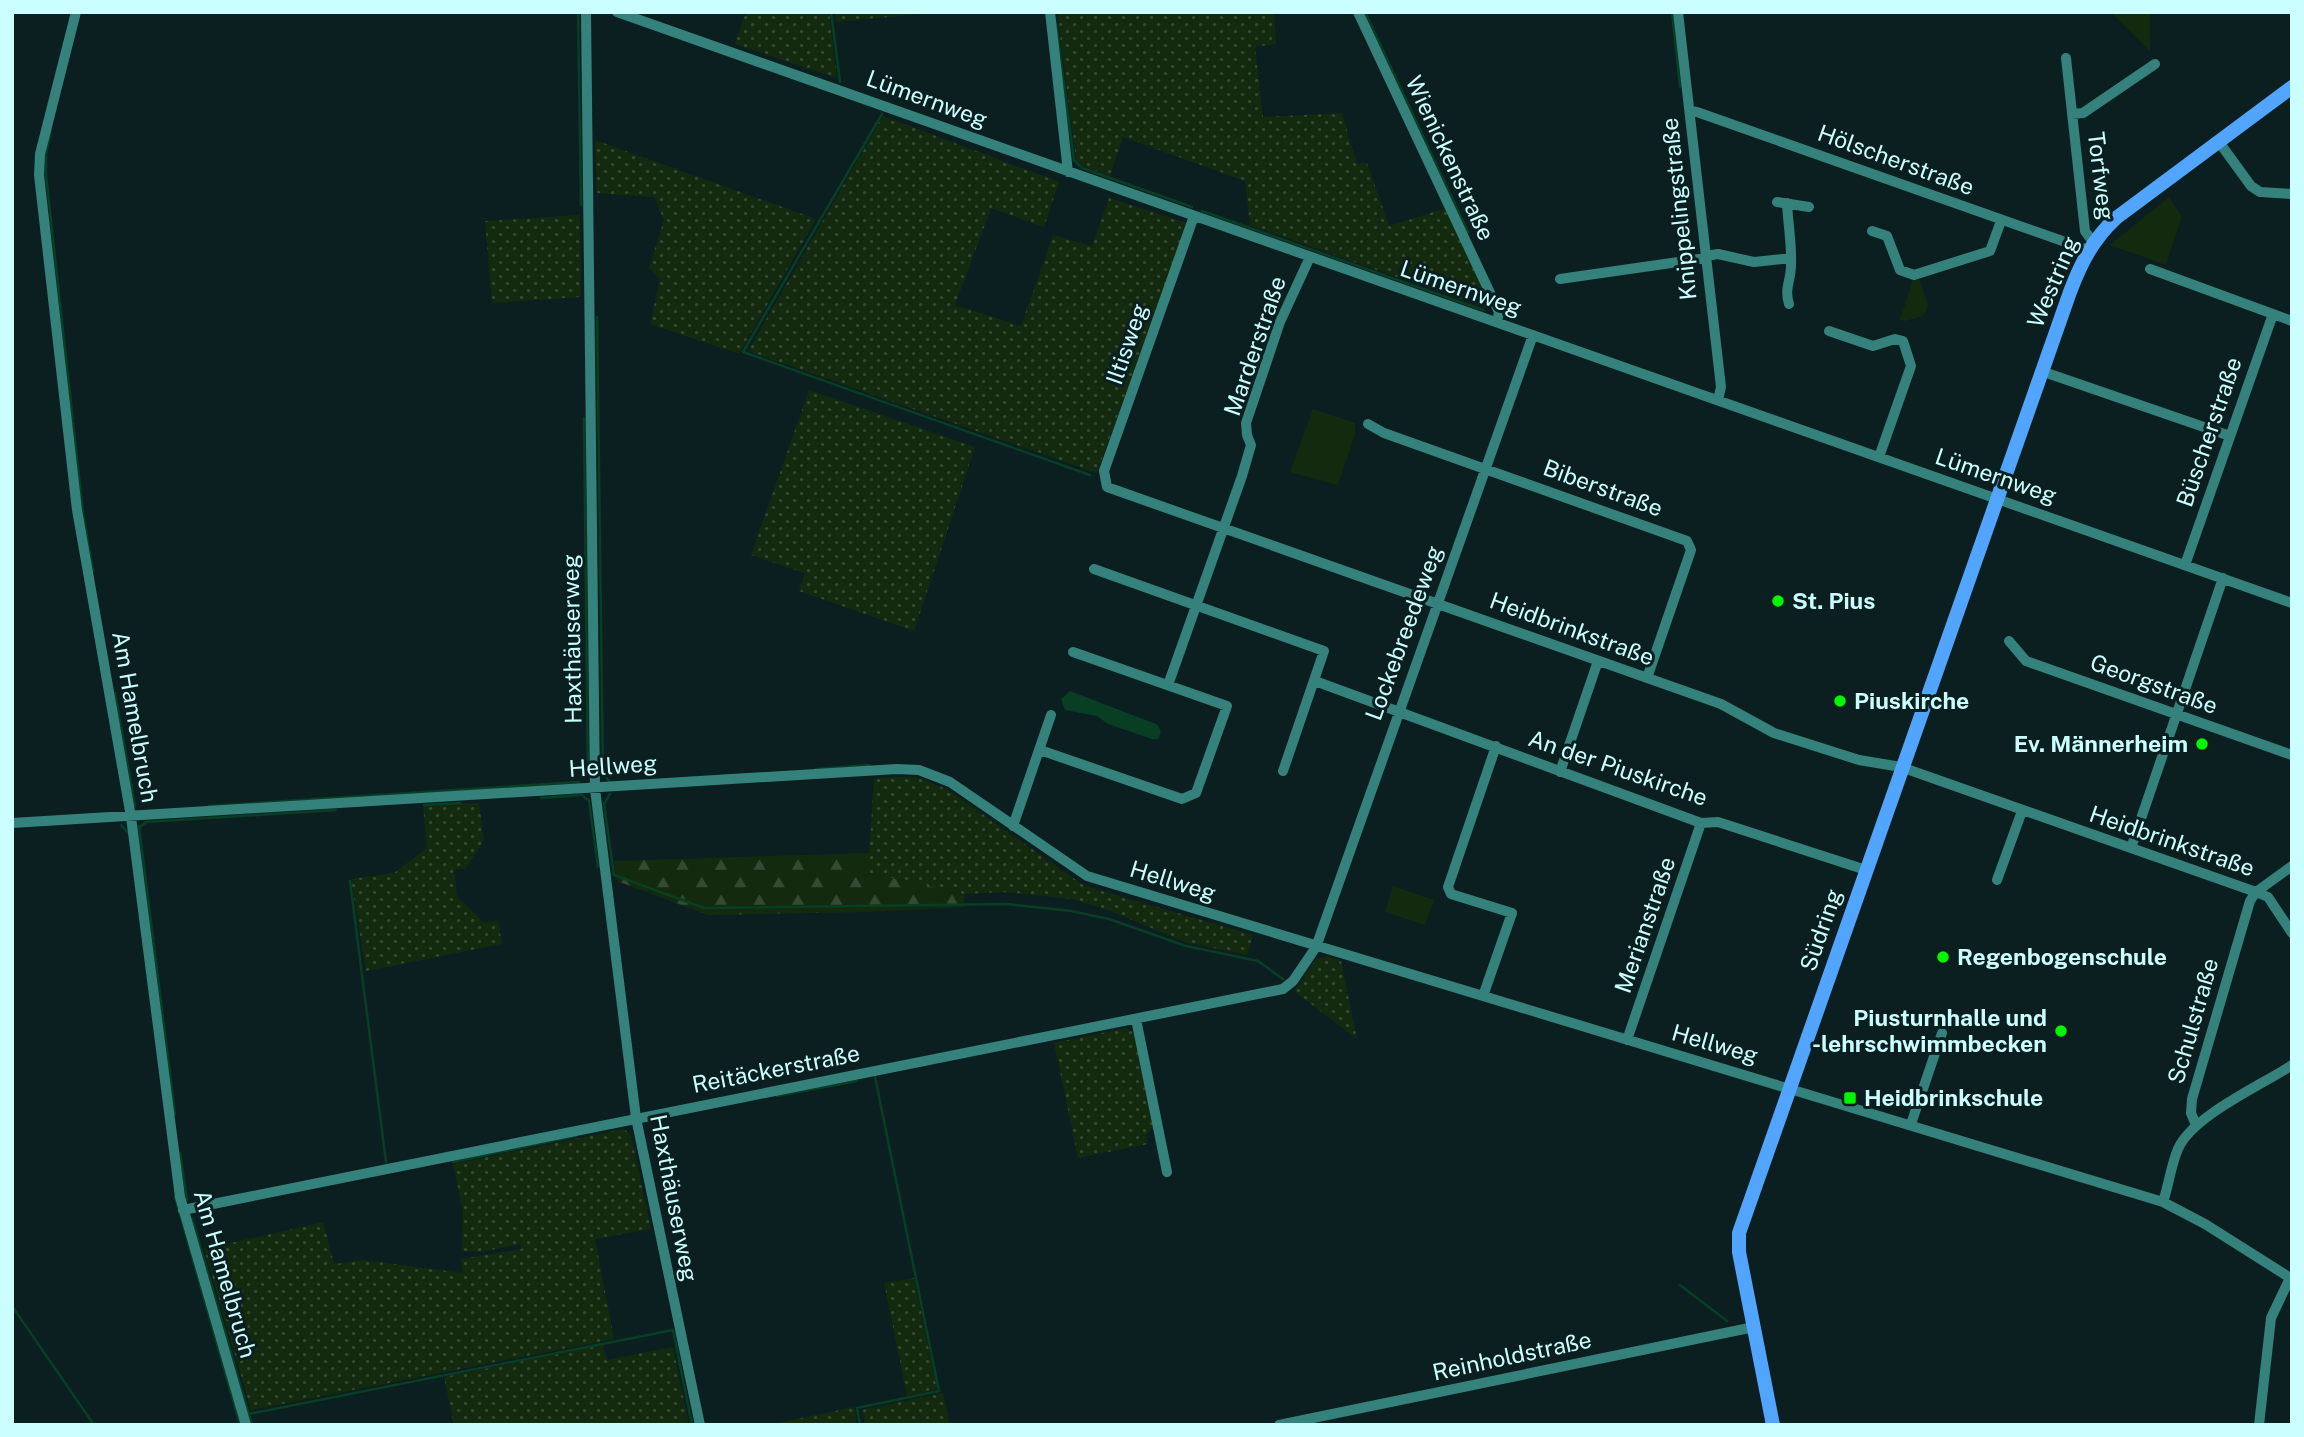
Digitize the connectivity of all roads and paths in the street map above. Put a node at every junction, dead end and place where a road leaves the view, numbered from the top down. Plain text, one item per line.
1 (75, 12) edge
2 (586, 12) edge
3 (617, 12) edge
4 (1050, 12) edge
5 (1358, 12) edge
6 (1678, 12) edge
7 (2066, 58) dead end
8 (2155, 64) dead end
9 (2292, 87) edge
10 (1690, 111) junction
11 (2072, 114) junction
12 (2218, 142) junction
13 (1068, 172) junction
14 (2292, 194) edge
15 (1809, 207) dead end
16 (1194, 216) junction
17 (2001, 220) junction
18 (1872, 231) dead end
19 (2091, 246) junction
20 (1310, 257) junction
21 (1706, 257) junction
22 (1791, 258) junction
23 (2150, 269) dead end
24 (1560, 279) dead end
25 (1789, 304) dead end
26 (2273, 314) junction
27 (2292, 321) edge
28 (1497, 322) junction
29 (1829, 331) dead end
30 (1533, 335) junction
31 (2041, 371) junction
32 (1718, 400) junction
33 (1368, 425) dead end
34 (2230, 436) junction
35 (1879, 457) junction
36 (1486, 468) junction
37 (1107, 487) joint
38 (1997, 498) junction
39 (1223, 528) junction
40 (2185, 565) junction
41 (1094, 569) dead end
42 (2224, 578) junction
43 (2292, 603) edge
44 (1437, 604) junction
45 (1195, 605) junction
46 (2009, 641) dead end
47 (1073, 652) dead end
48 (1598, 662) junction
49 (1647, 678) junction
50 (1315, 681) junction
51 (1168, 685) junction
52 (1398, 711) junction
53 (1051, 715) dead end
54 (2177, 715) junction
55 (1496, 746) junction
56 (1040, 750) junction
57 (2292, 755) edge
58 (1901, 767) junction
59 (1283, 771) dead end
60 (1560, 772) junction
61 (595, 789) junction
62 (2022, 811) junction
63 (131, 817) junction
64 (12, 823) edge
65 (1701, 823) junction
66 (1013, 826) junction
67 (2131, 848) junction
68 (2292, 866) edge
69 (1866, 870) junction
70 (1997, 880) dead end
71 (2256, 892) junction
72 (2292, 933) edge
73 (1316, 947) junction
74 (1483, 996) junction
75 (1136, 1019) junction
76 (1942, 1033) dead end
77 (1628, 1040) junction
78 (2292, 1065) edge
79 (1788, 1088) junction
80 (636, 1118) junction
81 (1911, 1124) junction
82 (2196, 1125) junction
83 (1167, 1172) dead end
84 (2163, 1202) junction
85 (183, 1210) junction
86 (2291, 1279) edge
87 (1754, 1327) junction
88 (246, 1425) edge
89 (699, 1425) edge
90 (1279, 1425) edge
91 (1773, 1425) edge
92 (2259, 1425) edge

1 - 63 street, Am Hamelbruch
2 - 61 street, Haxthäuserweg
3 - 13 street, Lümernweg
4 - 13 street
5 - 28 street, Wienickenstraße
6 - 10 street, Knippelingstraße
7 - 11 street, Torfweg
8 - 11 street, Torfweg
9 - 12 main road, Westring
10 - 17 street, Hölscherstraße
10 - 21 street, Knippelingstraße
11 - 19 street, Torfweg
12 - 14 street
12 - 19 main road, Westring
13 - 16 street, Lümernweg
15 - 22 street
16 - 20 street, Lümernweg
16 - 37 street, Iltisweg
17 - 18 street
17 - 19 street, Hölscherstraße
19 - 31 main road, Westring
20 - 28 street, Lümernweg
20 - 39 street, Marderstraße
21 - 22 street
21 - 24 street
21 - 32 street, Knippelingstraße
22 - 25 street
23 - 26 street
26 - 27 street
26 - 34 street, Büscherstraße
28 - 30 street, Lümernweg
29 - 35 street
30 - 32 street, Lümernweg
30 - 36 street, Lockebreedeweg
31 - 34 street
31 - 38 main road, Westring
32 - 35 street, Lümernweg
33 - 36 street, Biberstraße
34 - 40 street, Büscherstraße
35 - 38 street, Lümernweg
36 - 44 street, Lockebreedeweg
36 - 49 street, Biberstraße
37 - 39 street, Heidbrinkstraße
38 - 40 street, Lümernweg
38 - 58 main road, Südring
39 - 44 street, Heidbrinkstraße
39 - 45 street, Marderstraße
40 - 42 street, Lümernweg
41 - 45 street
42 - 43 street, Lümernweg
42 - 54 street
44 - 48 street, Heidbrinkstraße
44 - 52 street, Lockebreedeweg
45 - 50 street
45 - 51 street, Marderstraße
46 - 54 street, Georgstraße
47 - 51 street
48 - 49 street, Heidbrinkstraße
48 - 60 street
49 - 58 street, Heidbrinkstraße
50 - 52 street, An der Piuskirche
50 - 59 street
51 - 56 street
52 - 55 street, An der Piuskirche
52 - 73 street, Lockebreedeweg
53 - 56 street
54 - 57 street, Georgstraße
54 - 67 street
55 - 60 street, An der Piuskirche
55 - 74 street
56 - 66 street
58 - 62 street, Heidbrinkstraße
58 - 69 main road, Südring
60 - 65 street, An der Piuskirche
61 - 63 street, Hellweg
61 - 66 street, Hellweg
61 - 80 street, Haxthäuserweg
62 - 67 street, Heidbrinkstraße
62 - 70 street
63 - 64 street, Hellweg
63 - 85 street, Am Hamelbruch
65 - 69 street, An der Piuskirche
65 - 77 street, Merianstraße
66 - 73 street, Hellweg
67 - 71 street, Heidbrinkstraße
68 - 71 street
69 - 79 main road, Südring
71 - 72 street, Heidbrinkstraße
71 - 82 street, Schulstraße
73 - 74 street, Hellweg
73 - 75 street, Reitäckerstraße
74 - 77 street, Hellweg
75 - 80 street, Reitäckerstraße
75 - 83 street
76 - 81 street
77 - 79 street, Hellweg
78 - 82 street
79 - 81 street, Hellweg
79 - 87 main road, Südring
80 - 85 street, Reitäckerstraße
80 - 89 street, Haxthäuserweg
81 - 84 street, Hellweg
82 - 84 street
84 - 86 street, Hellweg
85 - 88 street, Am Hamelbruch
86 - 92 street
87 - 90 street, Reinholdstraße
87 - 91 main road, Südring

